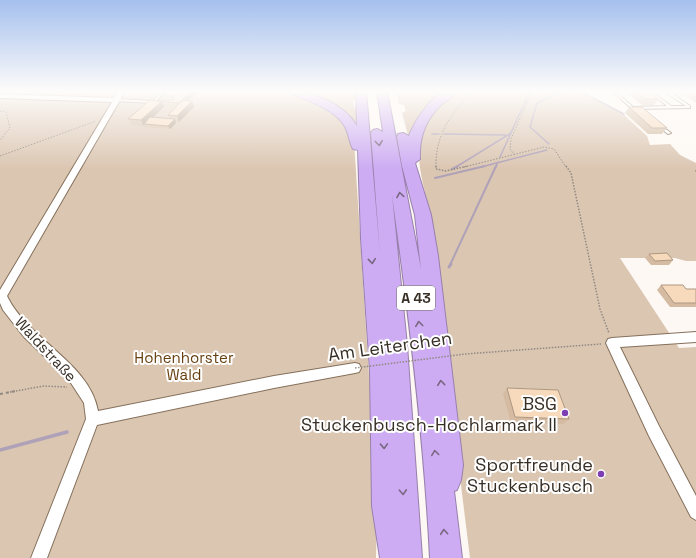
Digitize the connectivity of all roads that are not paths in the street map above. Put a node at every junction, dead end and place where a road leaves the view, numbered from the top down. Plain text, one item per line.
1 (105, 117) edge
2 (343, 117) edge
3 (363, 117) edge
4 (376, 117) edge
5 (386, 117) edge
6 (399, 117) edge
7 (424, 117) edge
8 (657, 123) edge
9 (668, 133) edge
10 (366, 173) junction
11 (416, 186) junction
12 (696, 337) edge
13 (355, 368) road end
14 (93, 419) junction
15 (442, 505) junction
16 (696, 512) edge
17 (39, 558) edge
18 (396, 558) edge
19 (406, 558) edge
20 (446, 558) edge

1 - 14 street, Waldstraße
2 - 10 highway
3 - 10 highway
4 -> 19 highway, A 43
15 -> 5 highway, A 43
6 - 11 highway
7 - 11 highway
8 - 9 lane
10 -> 18 highway
15 -> 11 highway
12 - 16 street
13 - 14 street, Am Leiterchen
14 - 17 street
20 -> 15 highway, A 43

